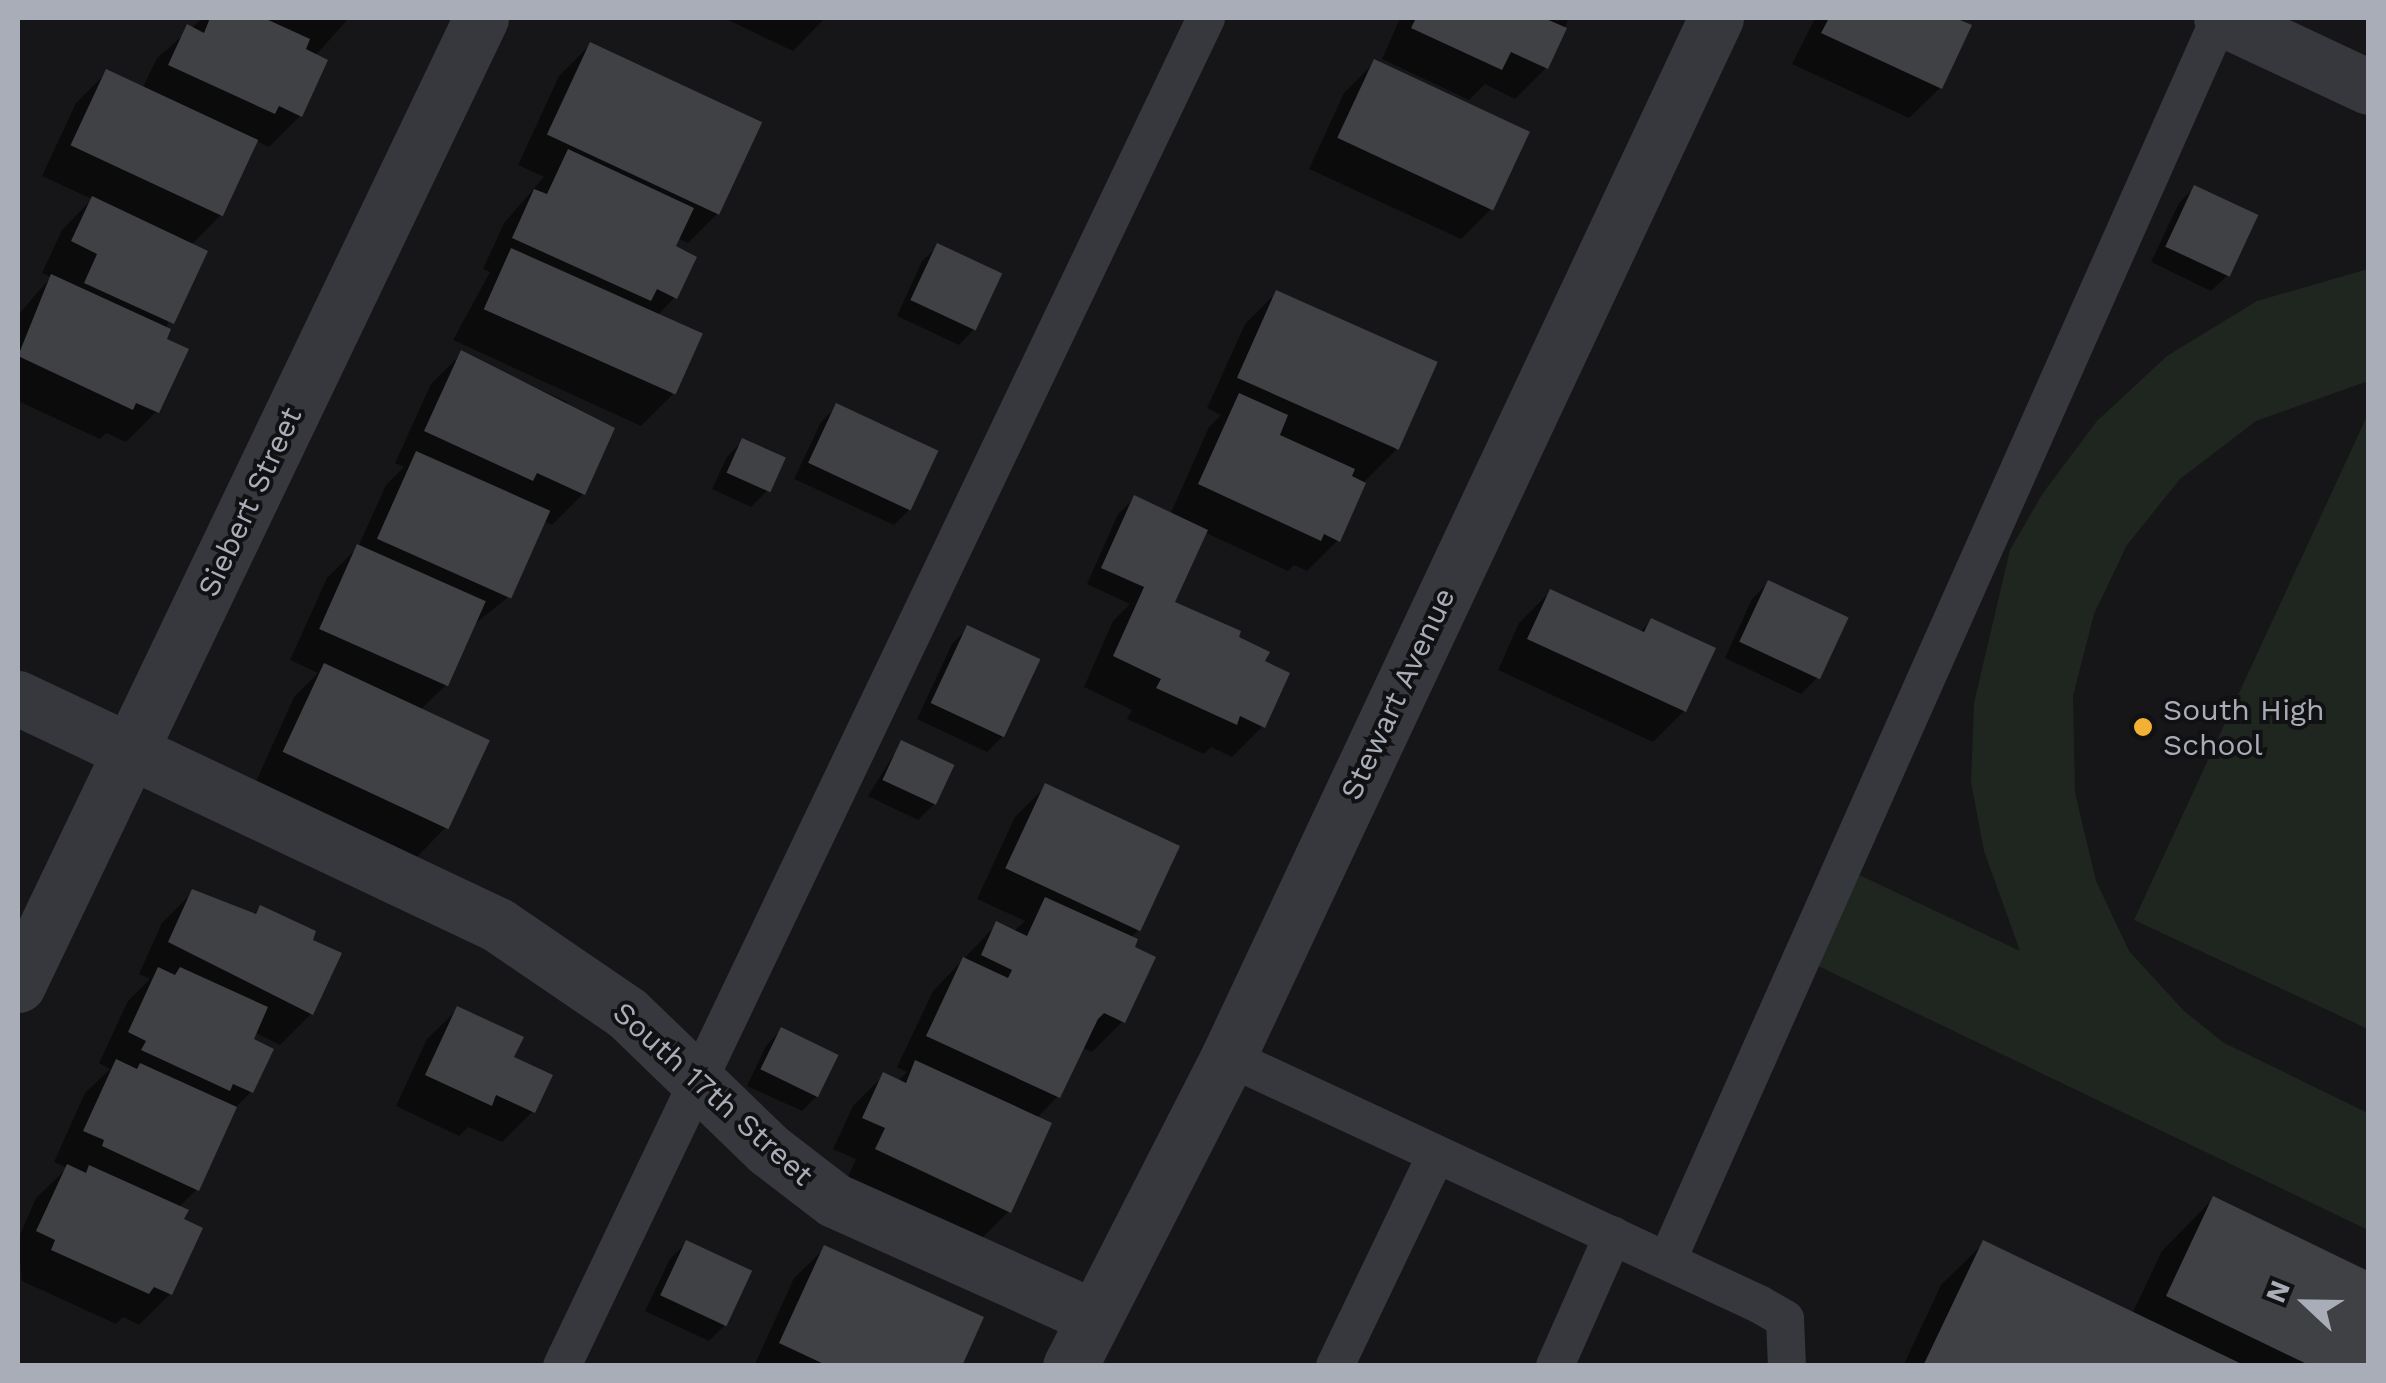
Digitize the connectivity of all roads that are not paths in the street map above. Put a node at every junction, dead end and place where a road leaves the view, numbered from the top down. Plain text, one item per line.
1 (481, 18) edge
2 (1206, 18) edge
3 (1716, 18) edge
4 (2221, 18) edge
5 (2368, 87) edge
6 (18, 698) edge
7 (132, 751) junction
8 (18, 985) edge
9 (1228, 1057) junction
10 (700, 1084) junction
11 (1436, 1155) junction
12 (1613, 1235) junction
13 (1667, 1261) junction
14 (1094, 1317) junction
15 (562, 1366) edge
16 (1070, 1366) edge
17 (1336, 1366) edge
18 (1555, 1366) edge
19 (1787, 1366) edge

1 - 7 street, Siebert Street
2 - 10 lane
3 - 9 street, Stewart Avenue
4 - 5 street
4 - 13 lane
6 - 7 street, South 17th Street
7 - 8 street, Siebert Street
7 - 10 street, South 17th Street
9 - 11 lane
9 - 14 street, Stewart Avenue
10 - 14 street, South 17th Street
10 - 15 lane
11 - 12 lane
11 - 17 lane
12 - 13 lane
12 - 18 lane
13 - 19 lane
14 - 16 street, Stewart Avenue

